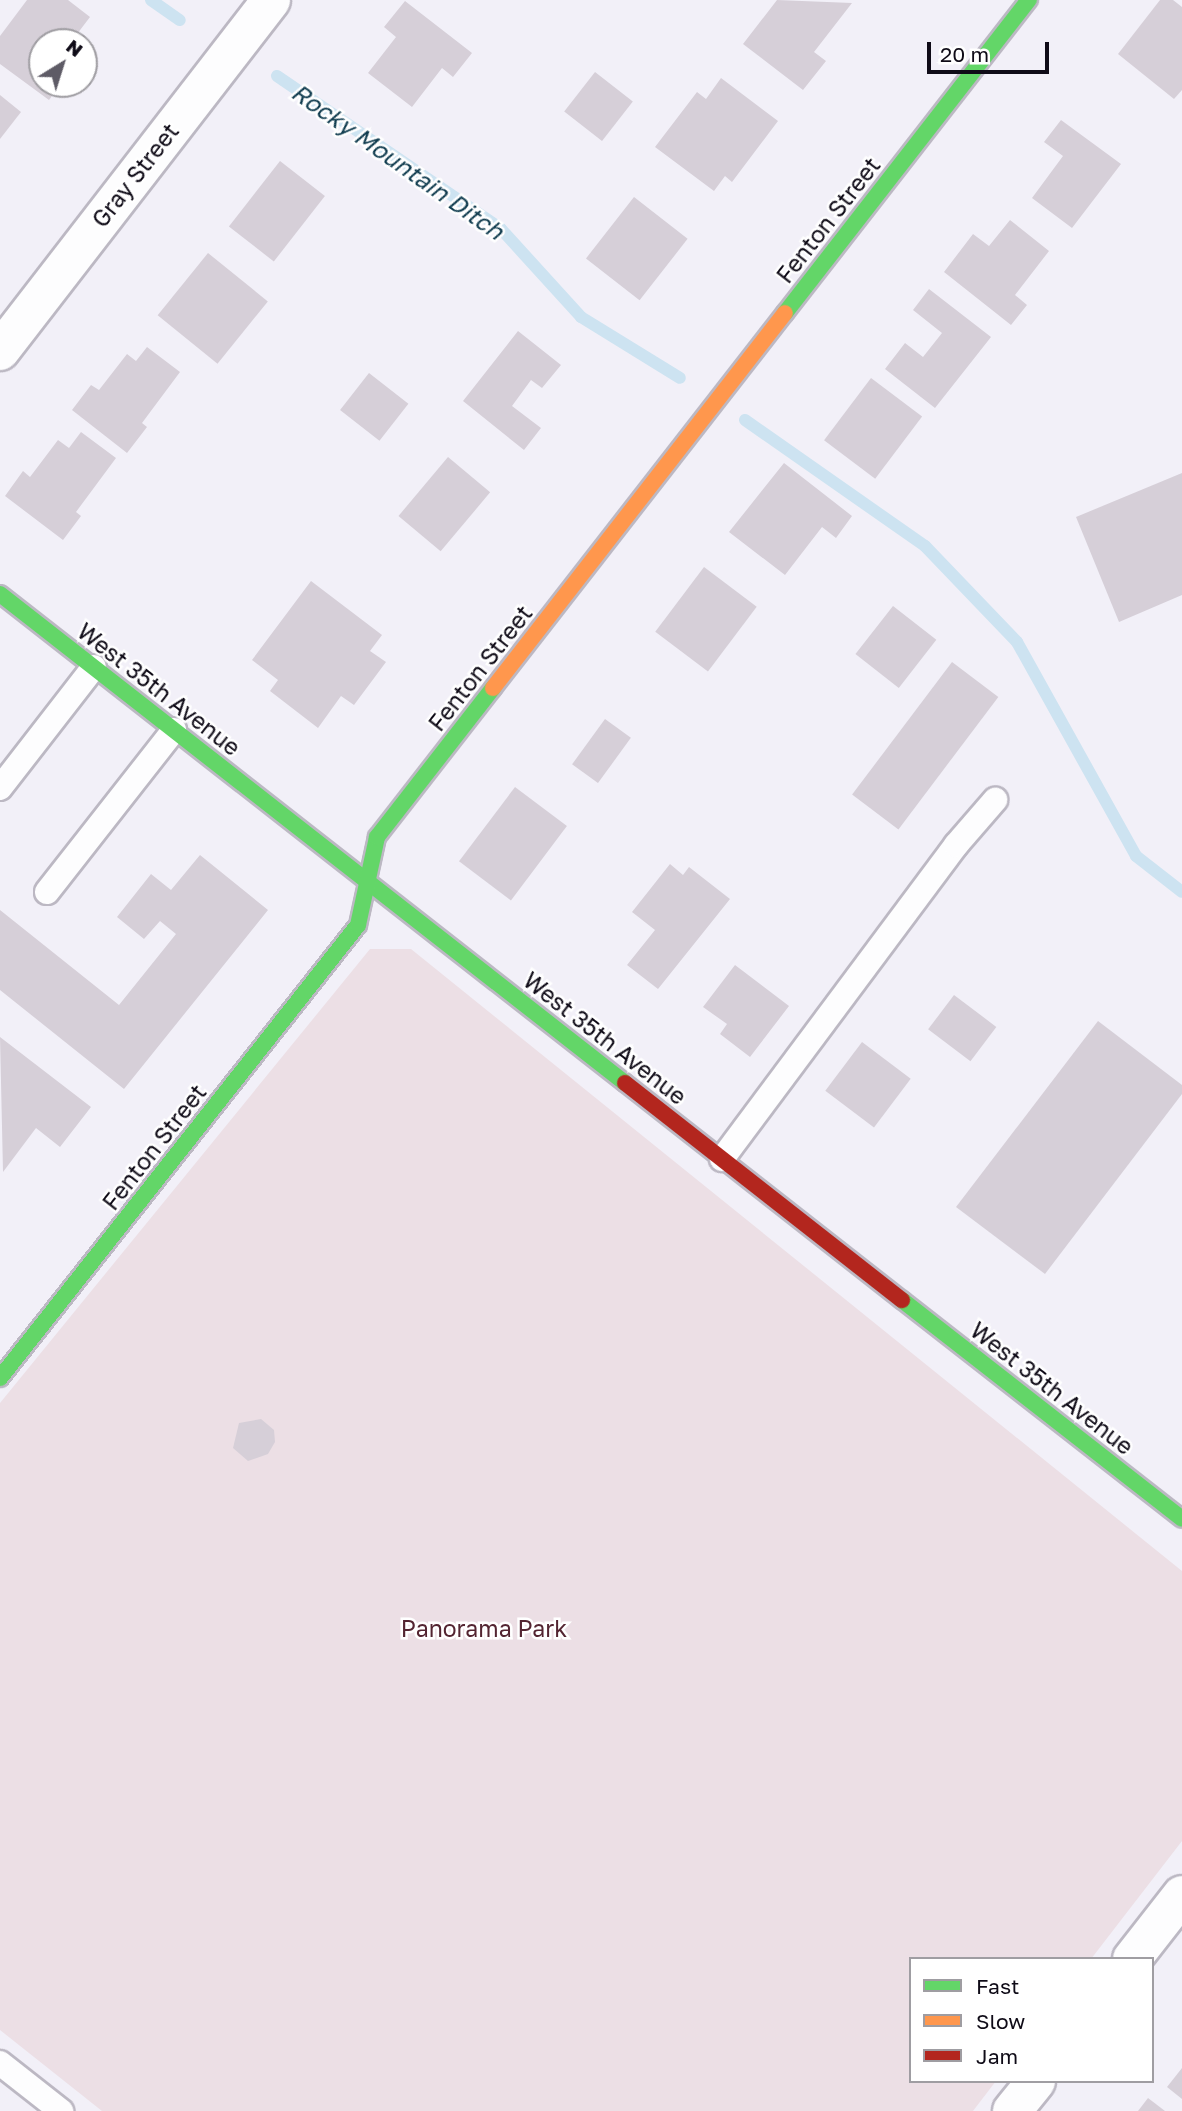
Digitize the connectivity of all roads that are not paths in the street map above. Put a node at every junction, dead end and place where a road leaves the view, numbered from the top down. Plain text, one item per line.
1 (271, 0) edge
2 (1029, 0) edge
3 (0, 351) edge
4 (0, 594) edge
5 (94, 667) junction
6 (174, 730) junction
7 (0, 788) edge
8 (995, 800) dead end
9 (369, 882) junction
10 (47, 892) dead end
11 (722, 1158) junction
12 (0, 1378) edge
13 (1182, 1519) edge
14 (1182, 1895) edge
15 (1134, 1957) edge
16 (0, 2063) edge
17 (1034, 2083) edge
18 (61, 2111) edge
19 (1012, 2111) edge

1 - 3 street, Gray Street
2 - 9 street, Fenton Street
4 - 5 street, West 35th Avenue
5 - 6 street, West 35th Avenue
5 - 7 lane
6 - 9 street, West 35th Avenue
6 - 10 lane
8 - 11 lane
9 - 11 street, West 35th Avenue
9 - 12 street, Fenton Street
11 - 13 street, West 35th Avenue
14 - 15 street
16 - 18 lane
17 - 19 street

